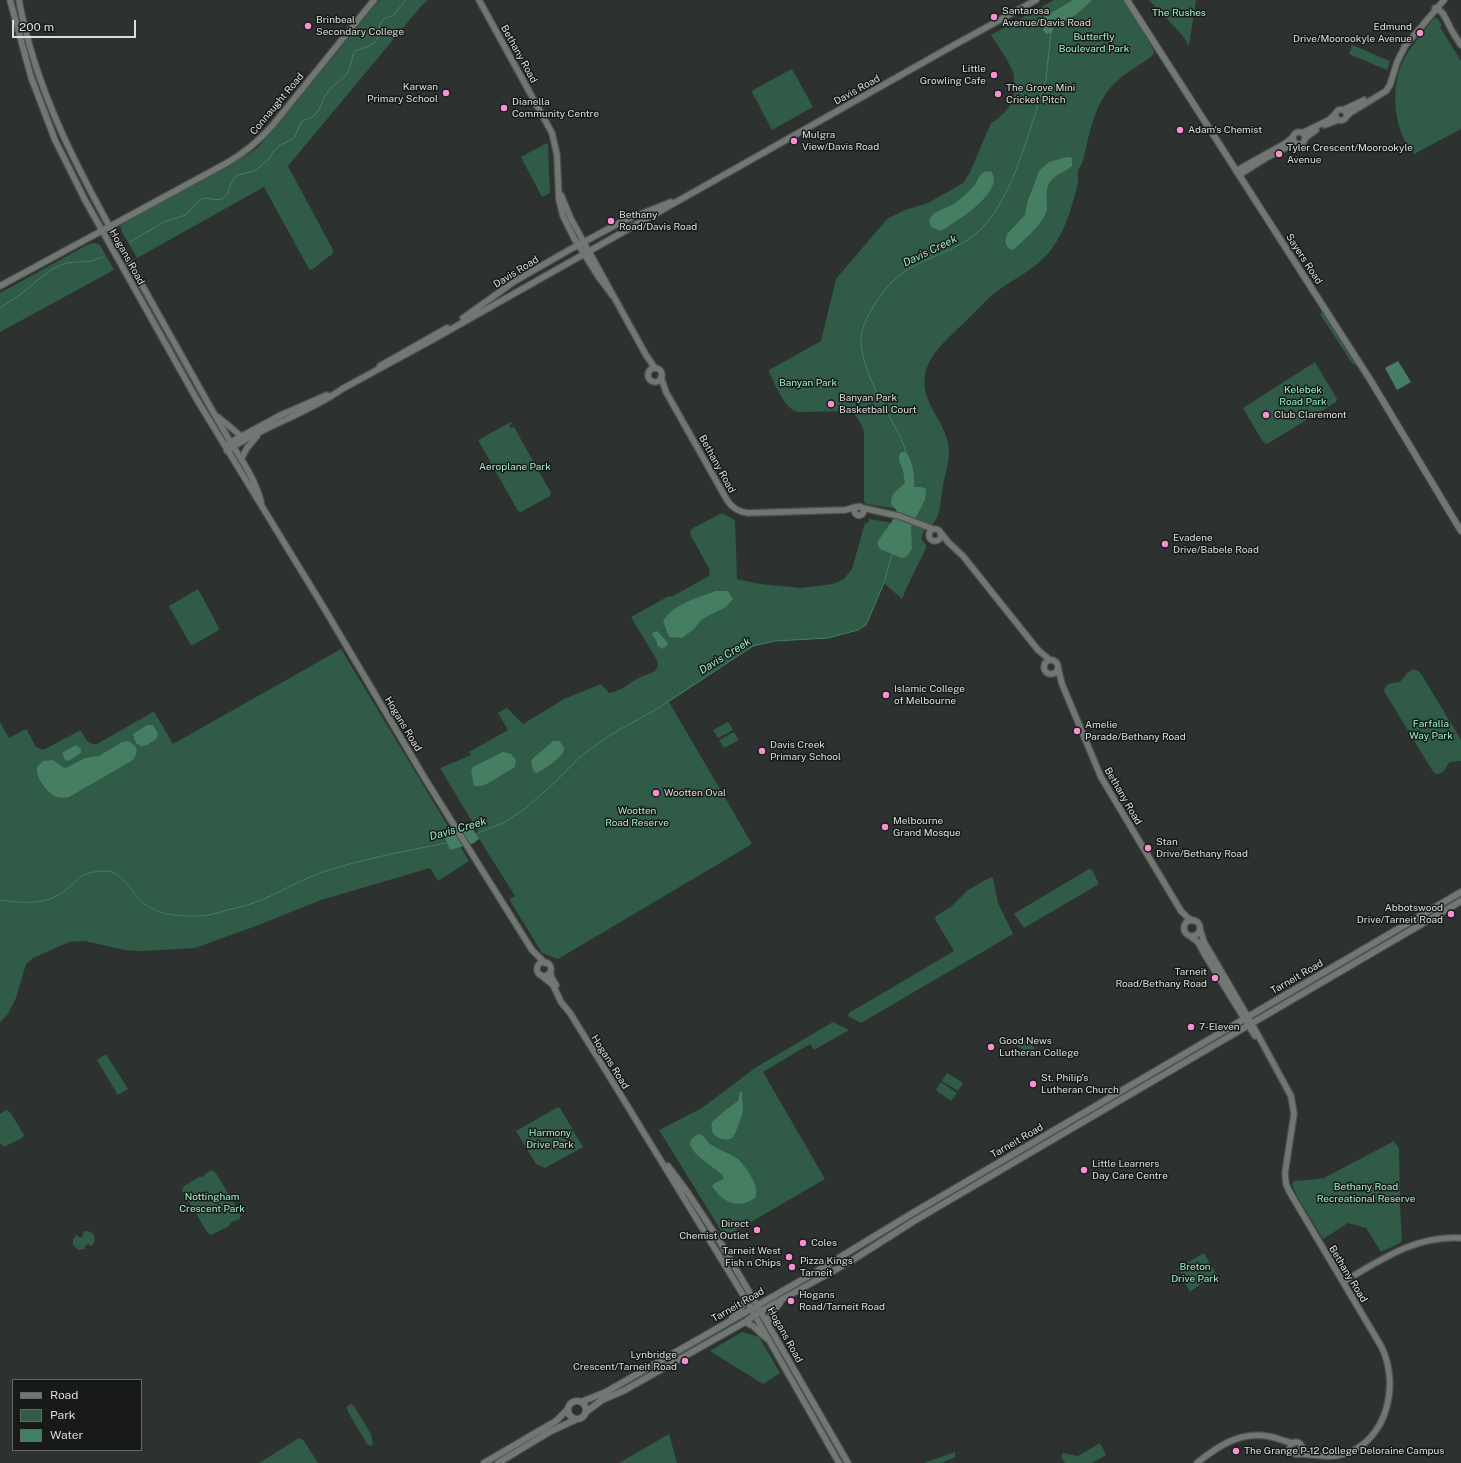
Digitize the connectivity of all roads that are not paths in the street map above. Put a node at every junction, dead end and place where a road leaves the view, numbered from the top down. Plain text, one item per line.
1 (10, 0) edge
2 (19, 0) edge
3 (374, 0) edge
4 (479, 0) edge
5 (1036, 0) edge
6 (1127, 0) edge
7 (1440, 0) edge
8 (1444, 0) edge
9 (1435, 9) junction
10 (1461, 45) edge
11 (1391, 79) junction
12 (1343, 110) junction
13 (1335, 114) junction
14 (1346, 117) junction
15 (1338, 120) junction
16 (1303, 135) junction
17 (1294, 140) junction
18 (1238, 173) junction
19 (687, 196) junction
20 (109, 227) junction
21 (102, 231) junction
22 (581, 244) junction
23 (587, 252) junction
24 (0, 286) edge
25 (646, 355) junction
26 (655, 368) junction
27 (649, 371) junction
28 (364, 377) junction
29 (661, 377) junction
30 (654, 382) junction
31 (342, 389) junction
32 (666, 392) junction
33 (215, 414) junction
34 (258, 434) junction
35 (241, 436) junction
36 (232, 444) junction
37 (226, 449) junction
38 (241, 460) junction
39 (262, 506) junction
40 (856, 507) junction
41 (845, 510) junction
42 (862, 511) junction
43 (856, 514) junction
44 (919, 524) junction
45 (933, 529) junction
46 (1461, 531) edge
47 (941, 533) junction
48 (928, 535) junction
49 (938, 540) junction
50 (948, 542) junction
51 (1038, 650) junction
52 (1050, 660) junction
53 (1044, 666) junction
54 (1058, 668) junction
55 (1052, 674) junction
56 (1062, 684) junction
57 (1461, 892) edge
58 (1461, 901) edge
59 (1181, 911) junction
60 (1194, 921) junction
61 (1185, 926) junction
62 (1200, 929) junction
63 (1190, 936) junction
64 (1395, 940) junction
65 (532, 950) junction
66 (1344, 961) junction
67 (545, 962) junction
68 (538, 966) junction
69 (550, 972) junction
70 (542, 976) junction
71 (570, 1013) junction
72 (1246, 1018) junction
73 (1250, 1025) junction
74 (648, 1140) junction
75 (685, 1200) junction
76 (695, 1204) junction
77 (1461, 1238) edge
78 (722, 1245) junction
79 (733, 1279) junction
80 (1342, 1282) junction
81 (745, 1298) junction
82 (782, 1300) junction
83 (758, 1305) junction
84 (752, 1309) junction
85 (761, 1311) junction
86 (756, 1315) junction
87 (730, 1321) junction
88 (745, 1322) junction
89 (768, 1323) junction
90 (769, 1340) junction
91 (581, 1402) junction
92 (568, 1409) junction
93 (586, 1412) junction
94 (575, 1420) junction
95 (1284, 1441) junction
96 (1294, 1443) junction
97 (1302, 1446) junction
98 (1290, 1449) junction
99 (1298, 1454) junction
100 (1310, 1454) junction
101 (484, 1463) edge
102 (498, 1463) edge
103 (839, 1463) edge
104 (848, 1463) edge
105 (1198, 1463) edge

1 - 21 street, Hogans Road
2 - 20 street, Hogans Road
3 - 20 street, Connaught Road
4 - 22 street, Bethany Road
5 - 19 street, Davis Road
6 - 18 main road, Sayers Road
7 - 9 street
8 - 9 street
9 - 10 street
9 - 11 street
11 - 12 street
11 - 14 street
12 - 13 street
12 - 14 street
13 - 15 street
13 - 16 street
14 - 15 street
15 - 16 street
16 - 17 street
16 - 17 street
17 - 18 street
18 - 46 main road, Sayers Road
19 - 22 street, Davis Road
19 - 23 street, Davis Road
20 - 21 street, Connaught Road
20 - 33 street, Hogans Road
21 - 24 street, Connaught Road
21 - 37 street, Hogans Road
22 - 23 street, Bethany Road
22 - 28 street, Davis Road
23 - 25 street, Bethany Road
23 - 28 street, Davis Road
25 - 26 street, Bethany Road
25 - 27 street, Bethany Road
26 - 27 street
26 - 29 street
27 - 30 street
28 - 31 street, Davis Road
29 - 30 street
29 - 32 street, Bethany Road
30 - 32 street, Bethany Road
31 - 34 street, Davis Road
31 - 35 street, Davis Road
32 - 41 street, Bethany Road
33 - 35 street
33 - 36 street, Hogans Road
34 - 36 street, Davis Road
34 - 38 street
35 - 36 street, Davis Road
36 - 37 street, Davis Road
36 - 38 street, Hogans Road
37 - 39 street, Hogans Road
38 - 39 street, Hogans Road
39 - 65 street, Hogans Road
40 - 41 street, Bethany Road
40 - 42 street
40 - 43 street
41 - 43 street, Bethany Road
42 - 43 street
42 - 44 street
44 - 45 street
44 - 48 street
45 - 47 street
45 - 48 street
47 - 49 street
47 - 50 street
48 - 49 street
49 - 50 street
50 - 51 street
51 - 52 street
51 - 53 street
52 - 53 street
52 - 54 street
53 - 55 street
54 - 55 street
54 - 56 street, Bethany Road
55 - 56 street, Bethany Road
56 - 59 street, Bethany Road
57 - 66 main road, Tarneit Road
58 - 64 main road, Tarneit Road
59 - 60 street, Bethany Road
59 - 61 street, Bethany Road
60 - 61 street
60 - 62 street
61 - 63 street
62 - 63 street
62 - 72 street, Bethany Road
63 - 72 street, Bethany Road
64 - 66 main road
64 - 73 main road, Tarneit Road
65 - 67 street, Hogans Road
65 - 68 street, Hogans Road
66 - 72 main road, Tarneit Road
67 - 68 street
67 - 69 street
68 - 70 street
69 - 70 street
69 - 71 street, Hogans Road
70 - 71 street, Hogans Road
71 - 74 street, Hogans Road
72 - 73 street, Bethany Road
72 - 83 main road, Tarneit Road
73 - 80 street, Bethany Road
73 - 82 main road, Tarneit Road
74 - 75 street, Hogans Road
74 - 76 street, Hogans Road
75 - 76 street
75 - 79 street, Hogans Road
76 - 78 street, Hogans Road
77 - 80 street
78 - 79 street
78 - 83 street, Hogans Road
79 - 81 street, Hogans Road
80 - 100 street, Bethany Road
81 - 84 street, Hogans Road
81 - 87 main road
82 - 85 main road, Tarneit Road
82 - 89 main road
83 - 84 main road, Tarneit Road
83 - 85 street, Hogans Road
84 - 86 street, Hogans Road
84 - 87 main road, Tarneit Road
85 - 86 main road, Tarneit Road
85 - 89 street, Hogans Road
86 - 88 main road, Tarneit Road
86 - 90 street, Hogans Road
87 - 91 main road, Tarneit Road
88 - 90 street
88 - 93 main road, Tarneit Road
89 - 104 street, Hogans Road
90 - 103 street, Hogans Road
91 - 92 main road
91 - 93 main road
92 - 94 main road
92 - 101 main road
93 - 94 main road
94 - 102 main road
95 - 96 street
95 - 98 street
95 - 105 street
96 - 97 street
96 - 98 street
97 - 99 street
97 - 100 street
98 - 99 street
99 - 100 street, Bethany Road

